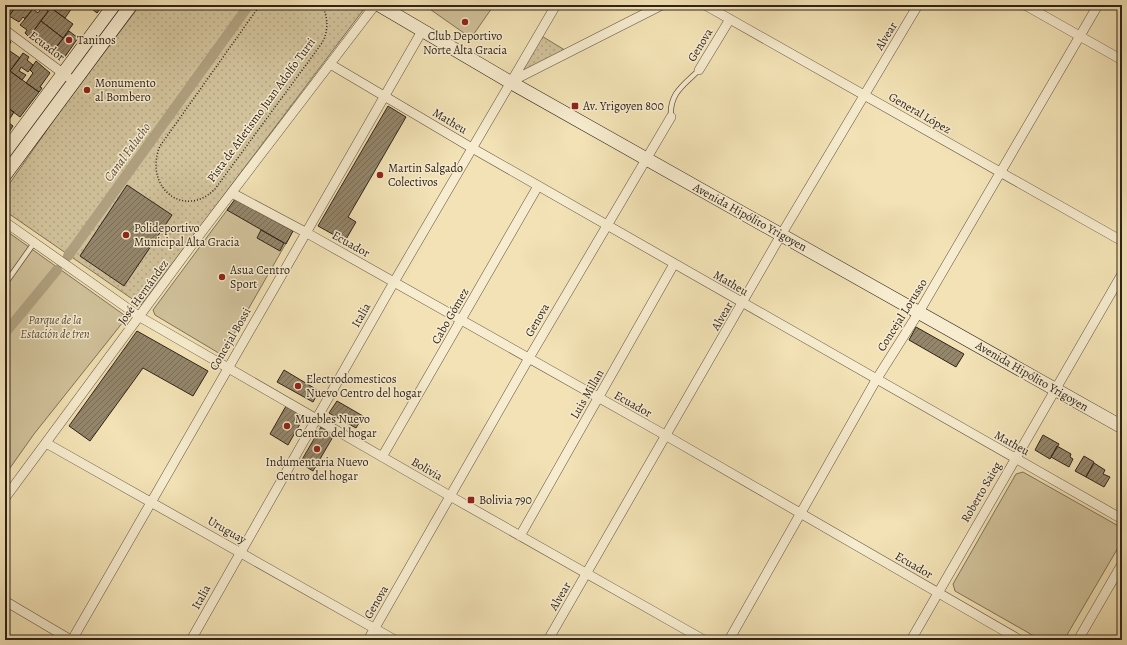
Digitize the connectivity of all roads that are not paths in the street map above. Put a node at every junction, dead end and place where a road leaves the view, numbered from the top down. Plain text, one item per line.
1 (114, 5) edge
2 (131, 5) edge
3 (374, 5) edge
4 (379, 5) edge
5 (556, 5) edge
6 (662, 5) edge
7 (705, 5) edge
8 (918, 5) edge
9 (1025, 5) edge
10 (1098, 5) edge
11 (730, 19) junction
12 (5, 30) edge
13 (422, 31) junction
14 (1080, 36) junction
15 (1122, 60) edge
16 (330, 64) junction
17 (699, 70) joint
18 (63, 73) junction
19 (74, 81) junction
20 (510, 82) junction
21 (864, 95) junction
22 (385, 96) junction
23 (34, 112) junction
24 (671, 117) joint
25 (45, 121) junction
26 (472, 148) junction
27 (5, 152) edge
28 (646, 158) junction
29 (1000, 172) junction
30 (5, 175) edge
31 (538, 186) junction
32 (232, 193) junction
33 (5, 222) edge
34 (607, 225) junction
35 (306, 233) junction
36 (781, 235) junction
37 (1122, 241) edge
38 (34, 243) junction
39 (674, 264) junction
40 (1122, 274) edge
41 (394, 282) junction
42 (5, 284) edge
43 (743, 303) junction
44 (920, 312) junction
45 (140, 317) junction
46 (462, 321) junction
47 (529, 358) junction
48 (228, 368) junction
49 (876, 380) junction
50 (1054, 389) junction
51 (598, 398) junction
52 (316, 418) junction
53 (1122, 427) edge
54 (665, 435) junction
55 (46, 443) junction
56 (382, 457) junction
57 (1014, 458) junction
58 (450, 496) junction
59 (5, 498) edge
60 (152, 501) junction
61 (802, 514) junction
62 (1122, 519) edge
63 (520, 536) junction
64 (240, 552) junction
65 (1122, 564) edge
66 (586, 574) junction
67 (937, 592) junction
68 (5, 601) edge
69 (374, 628) junction
70 (72, 640) edge
71 (191, 640) edge
72 (368, 640) edge
73 (395, 640) edge
74 (548, 640) edge
75 (704, 640) edge
76 (729, 640) edge
77 (911, 640) edge
78 (1020, 640) edge
79 (1078, 640) edge

1 - 18 main road
2 - 19 main road
3 - 16 street, José Hernández
4 - 13 main road, Avenida Hipólito Yrigoyen
5 - 20 street, Italia
6 - 20 street
7 - 11 street, General López
8 - 21 street, Alvear
9 - 14 street
10 - 14 street, Concejal Lorusso
11 - 17 street, Genova
11 - 21 street, General López
12 - 18 street, Ecuador
13 - 20 main road, Avenida Hipólito Yrigoyen
13 - 22 street, Concejal Bossi
14 - 15 street
14 - 29 street, Concejal Lorusso
16 - 22 street, Matheu
16 - 32 street, José Hernández
17 - 24 lane, Genova
18 - 19 street, Ecuador
18 - 23 main road
19 - 25 main road
20 - 26 street, Italia
20 - 28 main road, Avenida Hipólito Yrigoyen
21 - 29 street, General López
21 - 36 street, Alvear
22 - 26 street, Matheu
22 - 35 street, Concejal Bossi
23 - 25 main road
23 - 27 main road
24 - 28 street, Genova
25 - 30 main road
26 - 31 street, Matheu
26 - 41 street, Italia
28 - 34 street, Genova
28 - 36 main road, Avenida Hipólito Yrigoyen
29 - 37 street, General López
29 - 44 street, Concejal Lorusso
31 - 34 street, Matheu
31 - 46 street, Cabo Gómez
32 - 35 street, Ecuador
32 - 45 street, José Hernández
33 - 38 street, Bolivia
34 - 39 street, Matheu
34 - 47 street, Genova
35 - 41 street, Ecuador
35 - 48 street, Concejal Bossi
36 - 43 street, Alvear
36 - 44 main road, Avenida Hipólito Yrigoyen
38 - 42 lane
38 - 45 street, Bolivia
39 - 43 street, Matheu
39 - 51 street, Luis Millan
40 - 50 street, Roberto Saieg
41 - 46 street, Ecuador
41 - 52 street, Italia
43 - 49 street, Matheu
43 - 54 street, Alvear
44 - 49 street, Concejal Lorusso
44 - 50 main road, Avenida Hipólito Yrigoyen
45 - 48 street, Bolivia
45 - 55 street, José Hernández
46 - 47 street, Ecuador
46 - 56 street, Cabo Gómez
47 - 51 street, Ecuador
47 - 58 street, Genova
48 - 52 street, Bolivia
48 - 60 street, Concejal Bossi
49 - 57 street, Matheu
49 - 61 street, Concejal Lorusso
50 - 53 main road, Avenida Hipólito Yrigoyen
50 - 57 street, Roberto Saieg
51 - 54 street, Ecuador
51 - 63 street, Luis Millan
52 - 56 street, Bolivia
52 - 64 street, Italia
54 - 61 street, Ecuador
54 - 66 street, Alvear
55 - 59 street, José Hernández
55 - 60 street, Uruguay
56 - 58 street, Bolivia
57 - 62 street, Matheu
57 - 67 street, Roberto Saieg
58 - 63 street, Bolivia
58 - 69 street, Genova
60 - 64 street, Uruguay
60 - 70 street, Concejal Bossi
61 - 67 street, Ecuador
61 - 76 street, Concejal Lorusso
63 - 66 street, Bolivia
64 - 69 street, Uruguay
64 - 71 street, Italia
65 - 79 street
66 - 74 street, Alvear
66 - 75 street, Bolivia
67 - 77 street, Roberto Saieg
67 - 78 street, Ecuador
68 - 70 street
69 - 72 street, Genova
69 - 73 street, Uruguay

